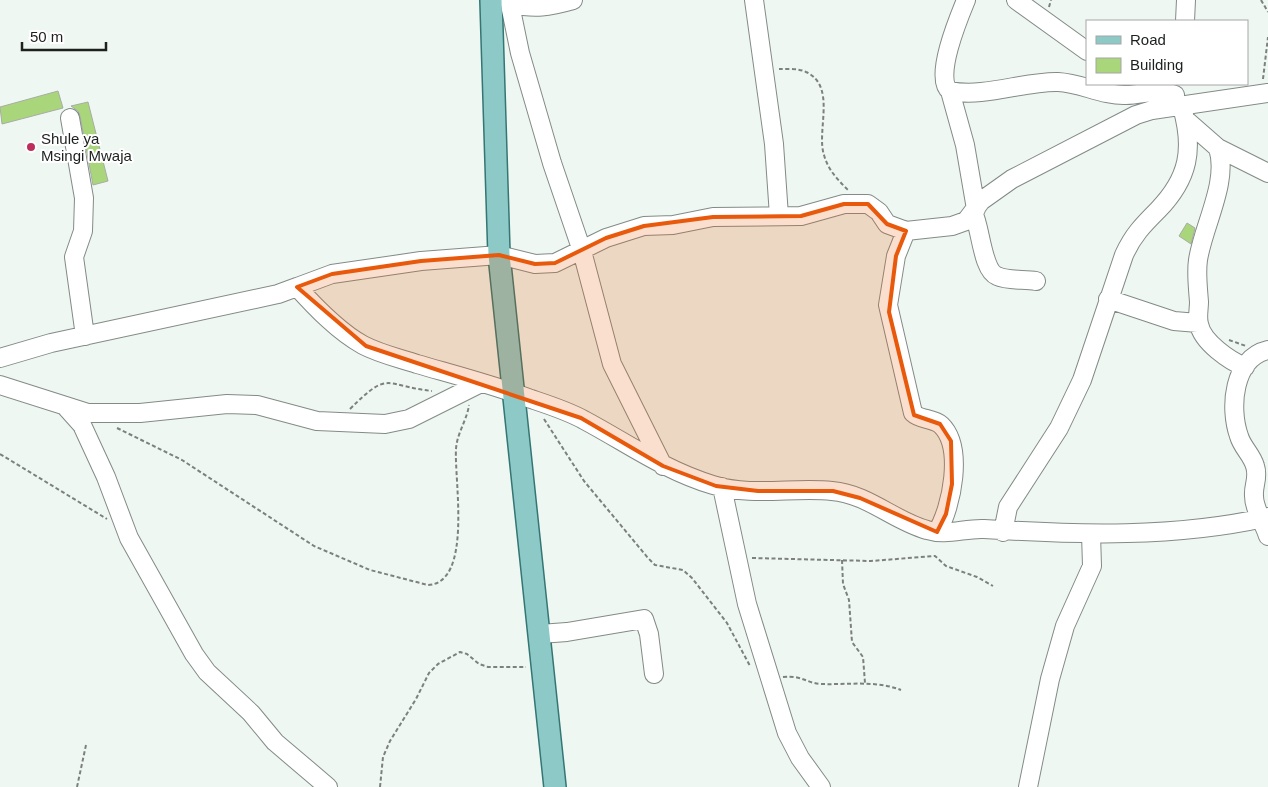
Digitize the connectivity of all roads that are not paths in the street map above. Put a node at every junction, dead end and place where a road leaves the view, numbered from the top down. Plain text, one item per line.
1 (573, 0) edge
2 (754, 0) edge
3 (966, 0) edge
4 (1016, 0) edge
5 (1186, 0) edge
6 (503, 1) edge
7 (1185, 20) edge
8 (1086, 49) edge
9 (1149, 87) edge
10 (950, 91) junction
11 (1266, 93) edge
12 (1179, 102) edge
13 (70, 118) dead end
14 (1218, 148) junction
15 (1268, 173) edge
16 (975, 210) junction
17 (779, 216) junction
18 (906, 230) junction
19 (582, 251) junction
20 (499, 255) junction
21 (1036, 281) dead end
22 (297, 287) junction
23 (1108, 300) junction
24 (1203, 331) junction
25 (85, 336) junction
26 (1267, 350) edge
27 (0, 358) edge
28 (1245, 367) junction
29 (0, 385) edge
30 (474, 387) junction
31 (522, 396) junction
32 (65, 406) junction
33 (663, 466) junction
34 (722, 487) junction
35 (1265, 518) edge
36 (937, 532) junction
37 (1003, 532) junction
38 (1091, 534) junction
39 (1268, 536) edge
40 (540, 634) junction
41 (654, 674) dead end
42 (328, 787) edge
43 (555, 787) edge
44 (821, 787) edge
45 (1028, 787) edge

1 - 6 street
2 - 17 street
3 - 10 street
4 - 8 street
5 - 7 street
6 - 19 street
6 - 20 main road
9 - 10 street
9 - 12 street
10 - 16 street
11 - 12 street
12 - 14 street
12 - 16 street
12 - 23 street
13 - 25 street
14 - 15 street
14 - 24 street
16 - 18 street
16 - 21 street
17 - 18 street
17 - 19 street
18 - 36 street
19 - 20 street
19 - 33 street
20 - 22 street
20 - 31 main road
22 - 25 street
22 - 30 street
23 - 24 street
23 - 37 street
24 - 28 street
25 - 27 street
26 - 28 street
28 - 35 street
29 - 32 street
30 - 31 street
30 - 32 street
31 - 33 street
31 - 40 main road
32 - 42 street
33 - 34 street
34 - 36 street
34 - 44 street
35 - 38 street
35 - 39 street
36 - 37 street
37 - 38 street
38 - 45 street
40 - 41 street
40 - 43 main road

